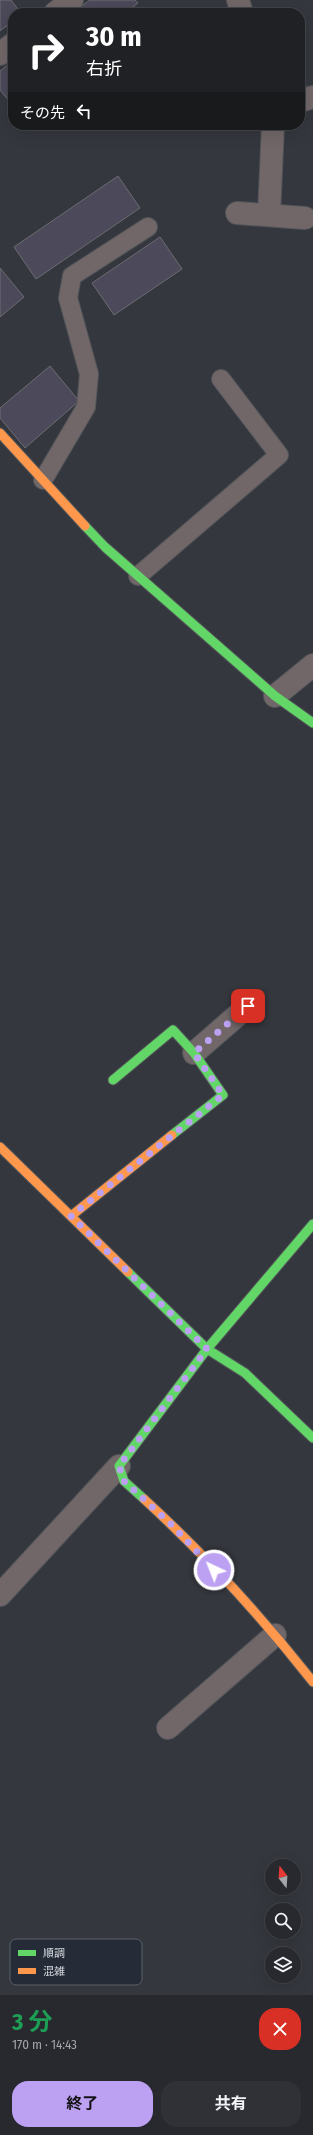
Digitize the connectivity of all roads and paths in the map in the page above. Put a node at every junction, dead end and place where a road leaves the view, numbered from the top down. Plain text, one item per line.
1 (72, 0) edge
2 (62, 8) edge
3 (8, 48) edge
4 (0, 54) edge
5 (273, 130) edge
6 (237, 213) dead end
7 (269, 215) junction
8 (305, 218) dead end
9 (148, 227) dead end
10 (221, 379) dead end
11 (0, 433) edge
12 (42, 480) junction
13 (138, 576) junction
14 (313, 665) edge
15 (275, 696) junction
16 (313, 723) edge
17 (248, 1006) dead end
18 (194, 1053) junction
19 (113, 1080) dead end
20 (0, 1147) edge
21 (71, 1216) junction
22 (313, 1224) edge
23 (207, 1349) junction
24 (313, 1438) edge
25 (119, 1466) junction
26 (0, 1595) edge
27 (275, 1635) junction
28 (313, 1682) edge
29 (168, 1728) dead end

1 - 2 street
3 - 4 street
5 - 7 street
6 - 7 street
7 - 8 street
9 - 12 lane
10 - 13 lane
11 - 12 street
12 - 13 street
13 - 15 street
14 - 15 street
15 - 16 street
17 - 18 street
18 - 19 street
18 - 21 street
20 - 21 street
21 - 23 street
22 - 23 street
23 - 24 street
23 - 25 street
25 - 26 street
25 - 27 street
27 - 28 street
27 - 29 street

